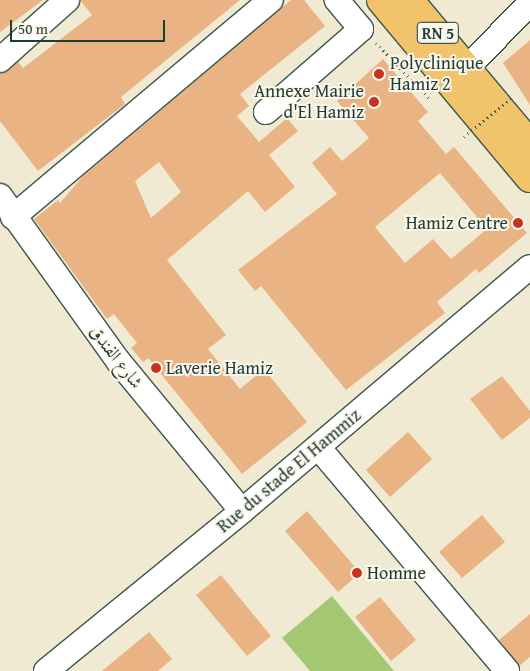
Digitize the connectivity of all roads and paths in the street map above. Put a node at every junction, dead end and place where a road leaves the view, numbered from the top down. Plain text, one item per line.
1 (67, 0) edge
2 (271, 0) edge
3 (337, 0) edge
4 (387, 2) edge
5 (530, 3) edge
6 (362, 29) junction
7 (0, 60) edge
8 (468, 67) junction
9 (512, 97) dead end
10 (435, 104) dead end
11 (266, 112) dead end
12 (464, 137) dead end
13 (530, 144) edge
14 (530, 178) edge
15 (0, 196) edge
16 (13, 217) junction
17 (530, 267) edge
18 (318, 447) junction
19 (242, 511) junction
20 (46, 671) edge
21 (507, 671) edge

1 - 7 street
2 - 16 street
3 - 6 street
4 - 8 highway, RN 5
4 - 14 highway, RN 5
5 - 8 street
6 - 10 path
6 - 11 street
8 - 13 highway, RN 5
9 - 12 path, bridge
15 - 16 street, شارع الفندق
16 - 19 street, شارع الفندق
17 - 18 street, Rue du stade El Hammiz
18 - 19 street, Rue du stade El Hammiz
18 - 21 street
19 - 20 street, Rue du stade El Hammiz

